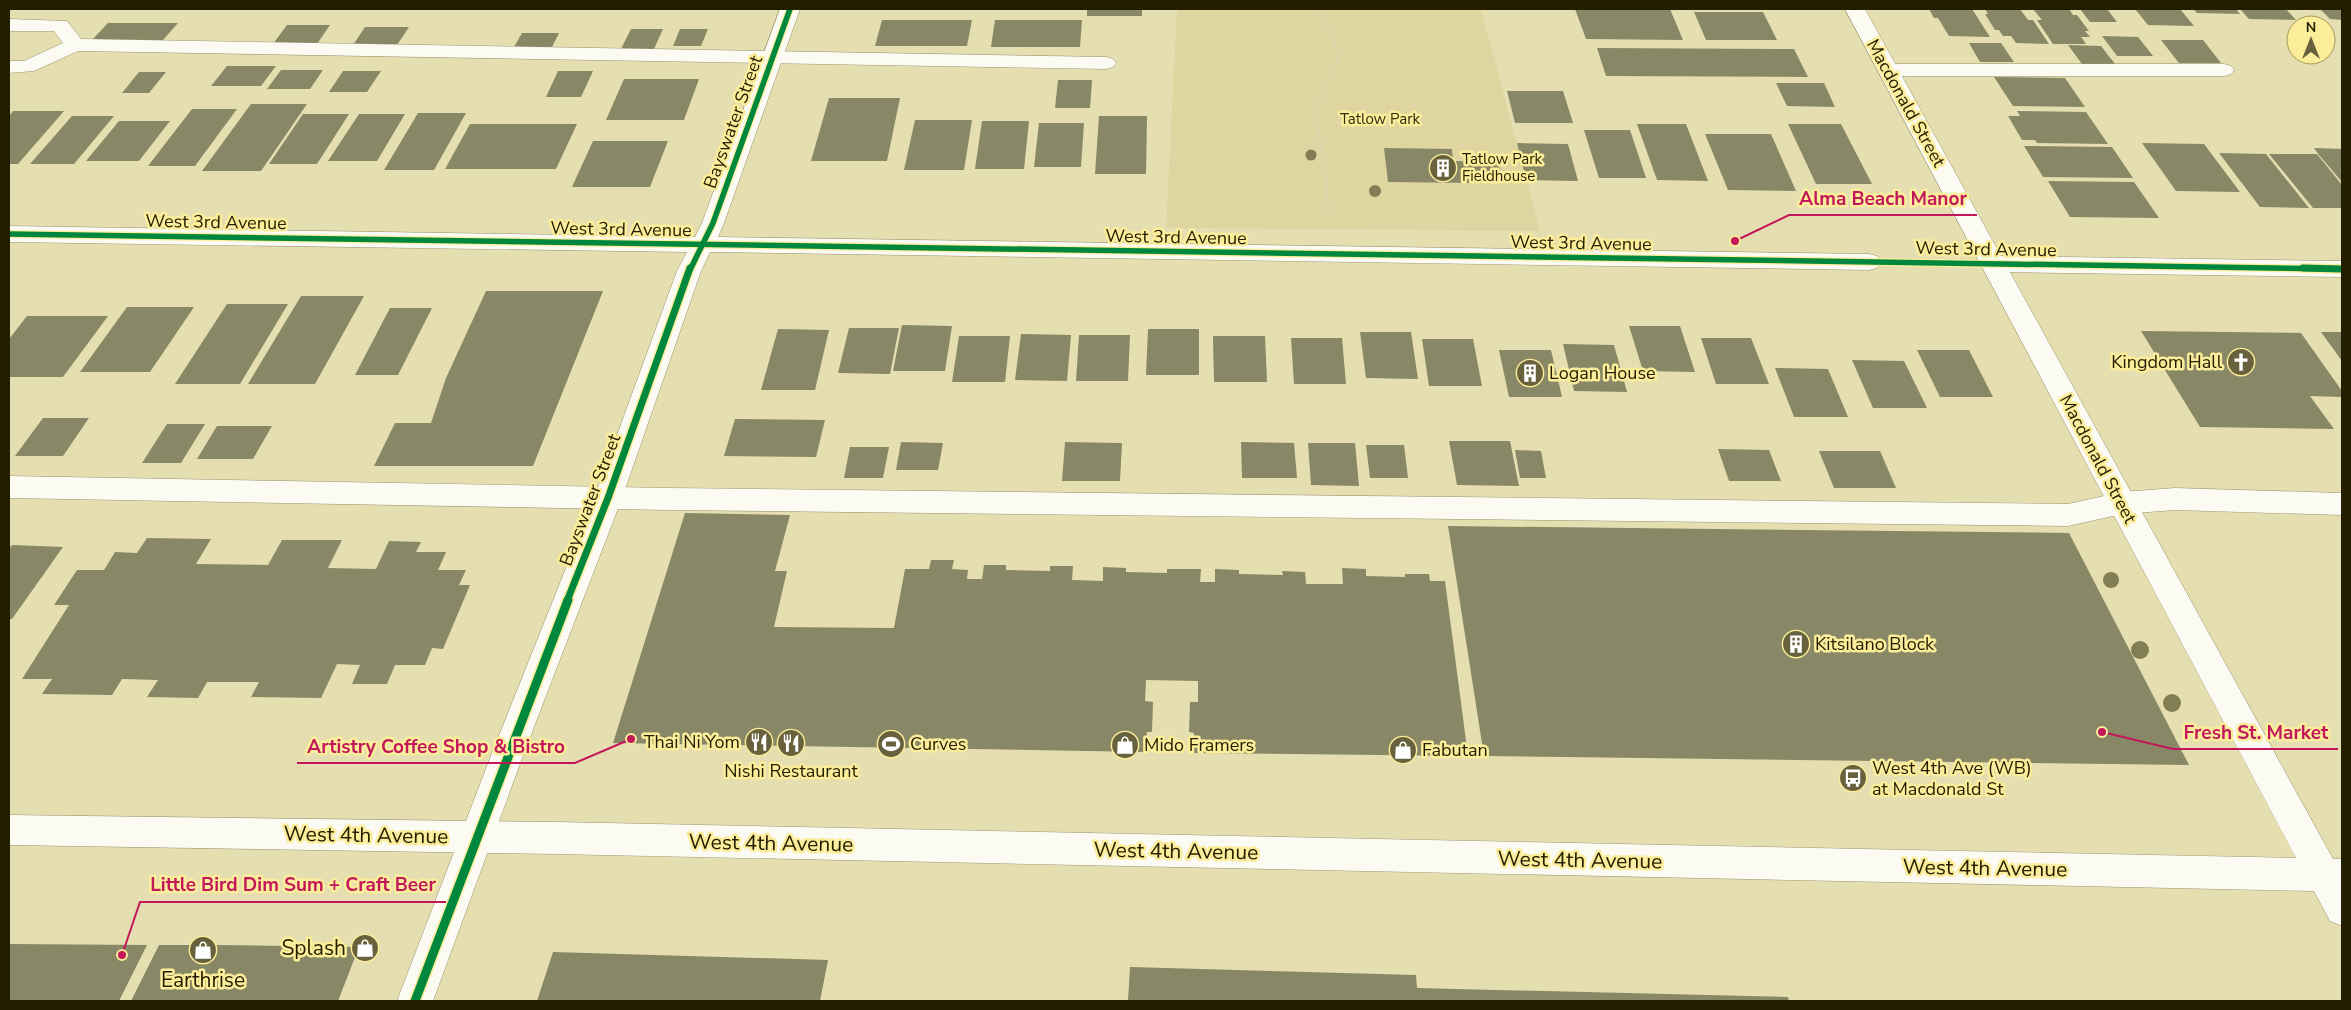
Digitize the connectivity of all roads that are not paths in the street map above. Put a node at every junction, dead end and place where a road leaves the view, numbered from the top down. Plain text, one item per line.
1 (790, 9) edge
2 (1855, 9) edge
3 (9, 25) edge
4 (75, 44) junction
5 (771, 58) junction
6 (1106, 63) dead end
7 (9, 67) edge
8 (1888, 70) junction
9 (2224, 70) dead end
10 (9, 234) edge
11 (702, 245) junction
12 (1870, 262) dead end
13 (1993, 264) junction
14 (2342, 269) edge
15 (9, 487) edge
16 (608, 498) junction
17 (2122, 503) junction
18 (2342, 504) edge
19 (9, 830) edge
20 (476, 837) junction
21 (2333, 875) edge
22 (2342, 909) edge
23 (416, 1001) edge

1 - 5 street, Bayswater Street
2 - 8 street, Macdonald Street
3 - 4 street
4 - 5 street
4 - 7 street
5 - 6 street
5 - 11 street, Bayswater Street
8 - 9 street
8 - 13 street, Macdonald Street
10 - 11 street, West 3rd Avenue
11 - 12 street, West 3rd Avenue
11 - 16 street, Bayswater Street
13 - 14 street, West 3rd Avenue
13 - 17 street, Macdonald Street
15 - 16 street
16 - 17 street
16 - 20 street, Bayswater Street
17 - 18 street
17 - 21 street, Macdonald Street
19 - 20 street, West 4th Avenue
20 - 21 street, West 4th Avenue
20 - 23 street, Bayswater Street
21 - 22 street, Macdonald Street

